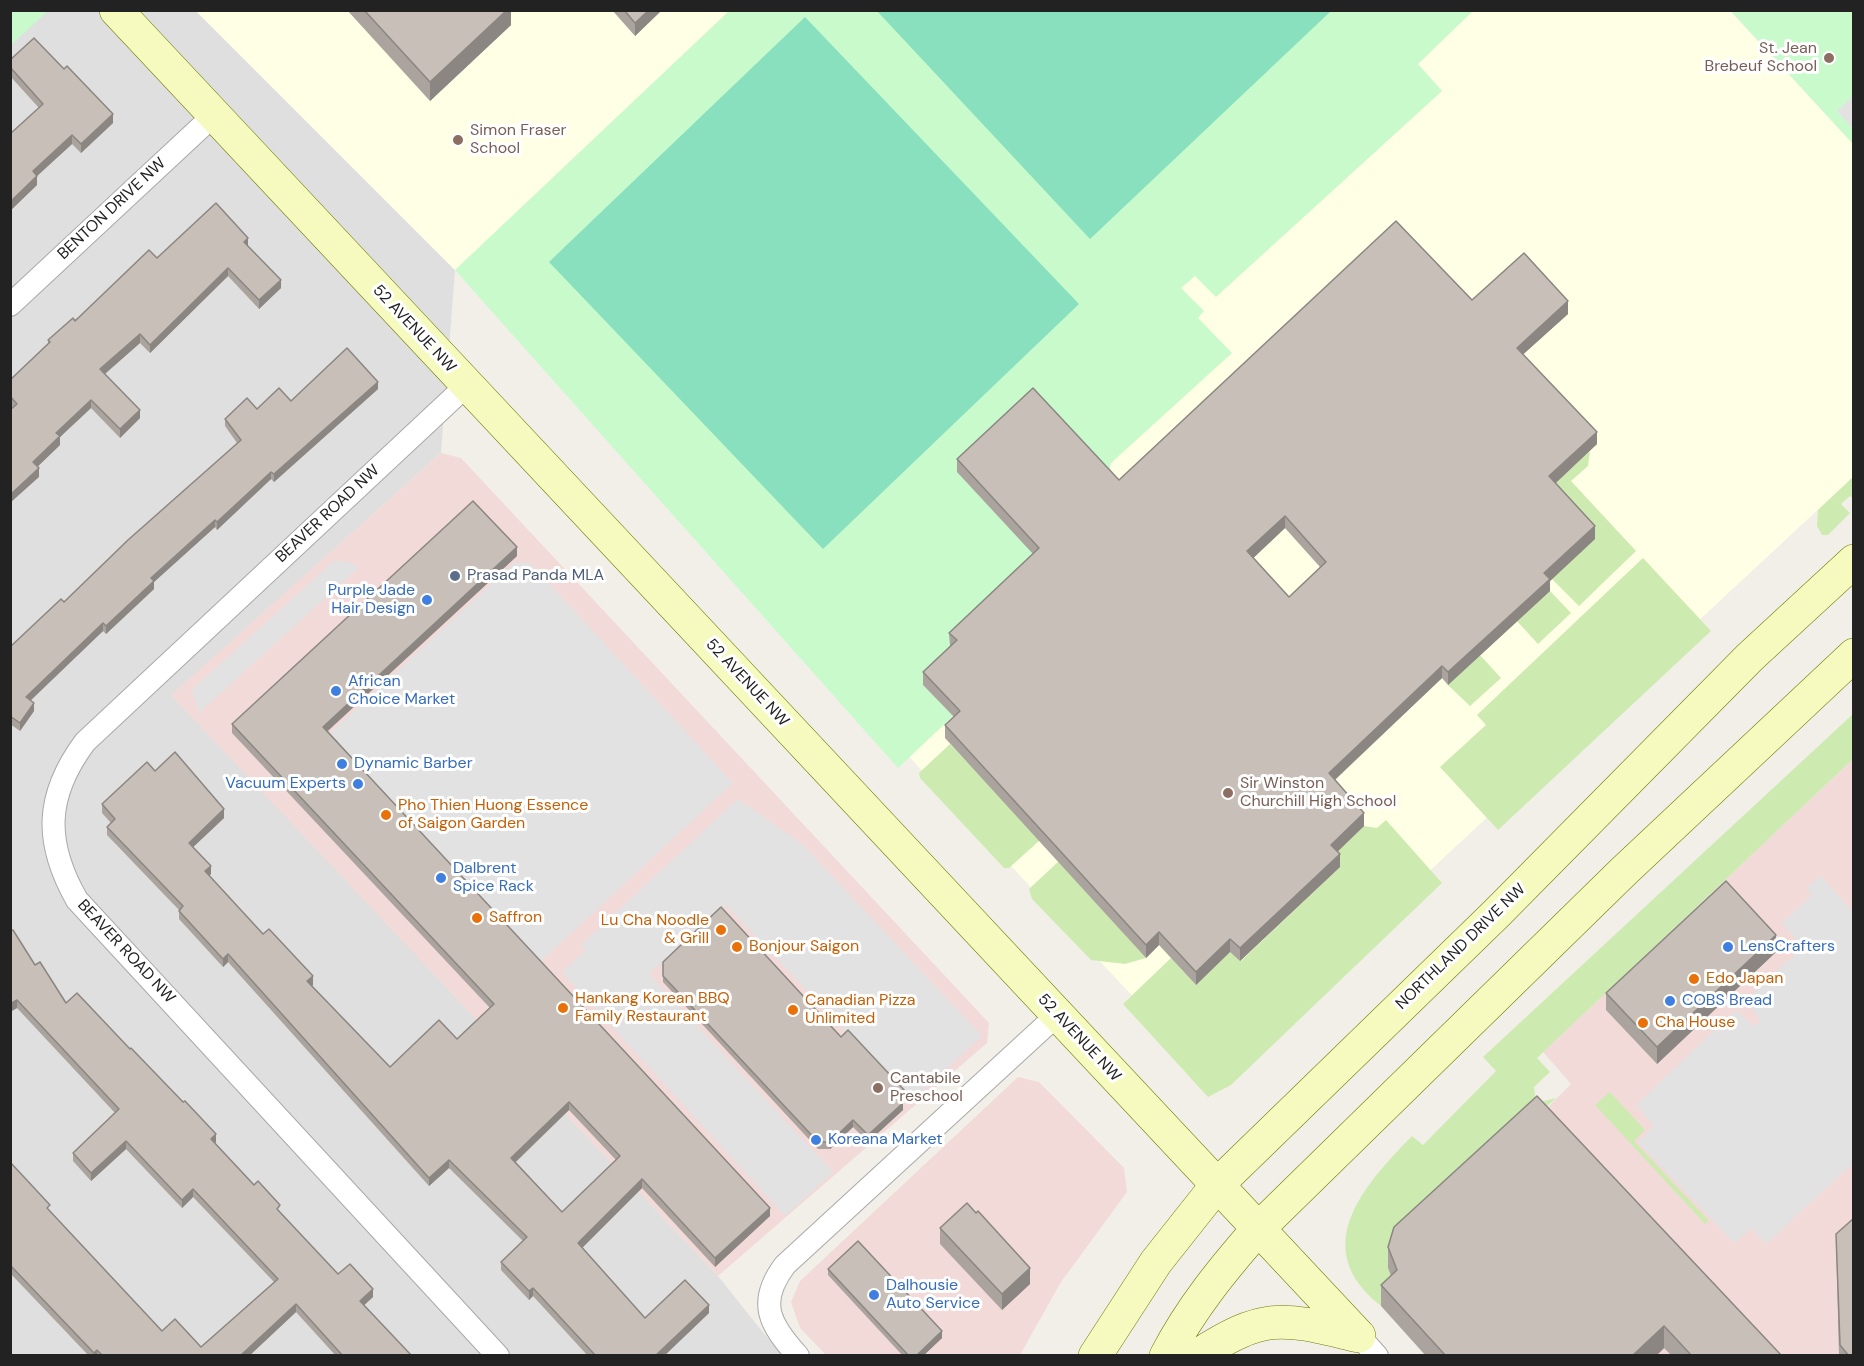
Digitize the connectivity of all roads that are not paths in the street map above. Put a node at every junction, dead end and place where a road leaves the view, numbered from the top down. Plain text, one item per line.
1 (116, 10) edge
2 (214, 115) junction
3 (10, 305) edge
4 (467, 385) junction
5 (1854, 561) edge
6 (1854, 655) edge
7 (1057, 1015) junction
8 (1217, 1185) junction
9 (1258, 1229) junction
10 (1368, 1346) edge
11 (498, 1356) edge
12 (798, 1356) edge
13 (1095, 1356) edge
14 (1166, 1356) edge
15 (1197, 1356) edge

1 - 2 street, 52 AVENUE NW
2 - 3 street, BENTON DRIVE NW
2 - 4 street, 52 AVENUE NW
4 - 7 street, 52 AVENUE NW
4 - 11 street, BEAVER ROAD NW
5 - 8 street, NORTHLAND DRIVE NW
6 - 9 street
7 - 8 street, 52 AVENUE NW
7 - 12 street
8 - 9 street, 52 AVENUE NW
8 - 13 street, NORTHLAND DRIVE NW
9 - 10 street, 52 AVENUE NW
9 - 14 street
10 - 15 street

